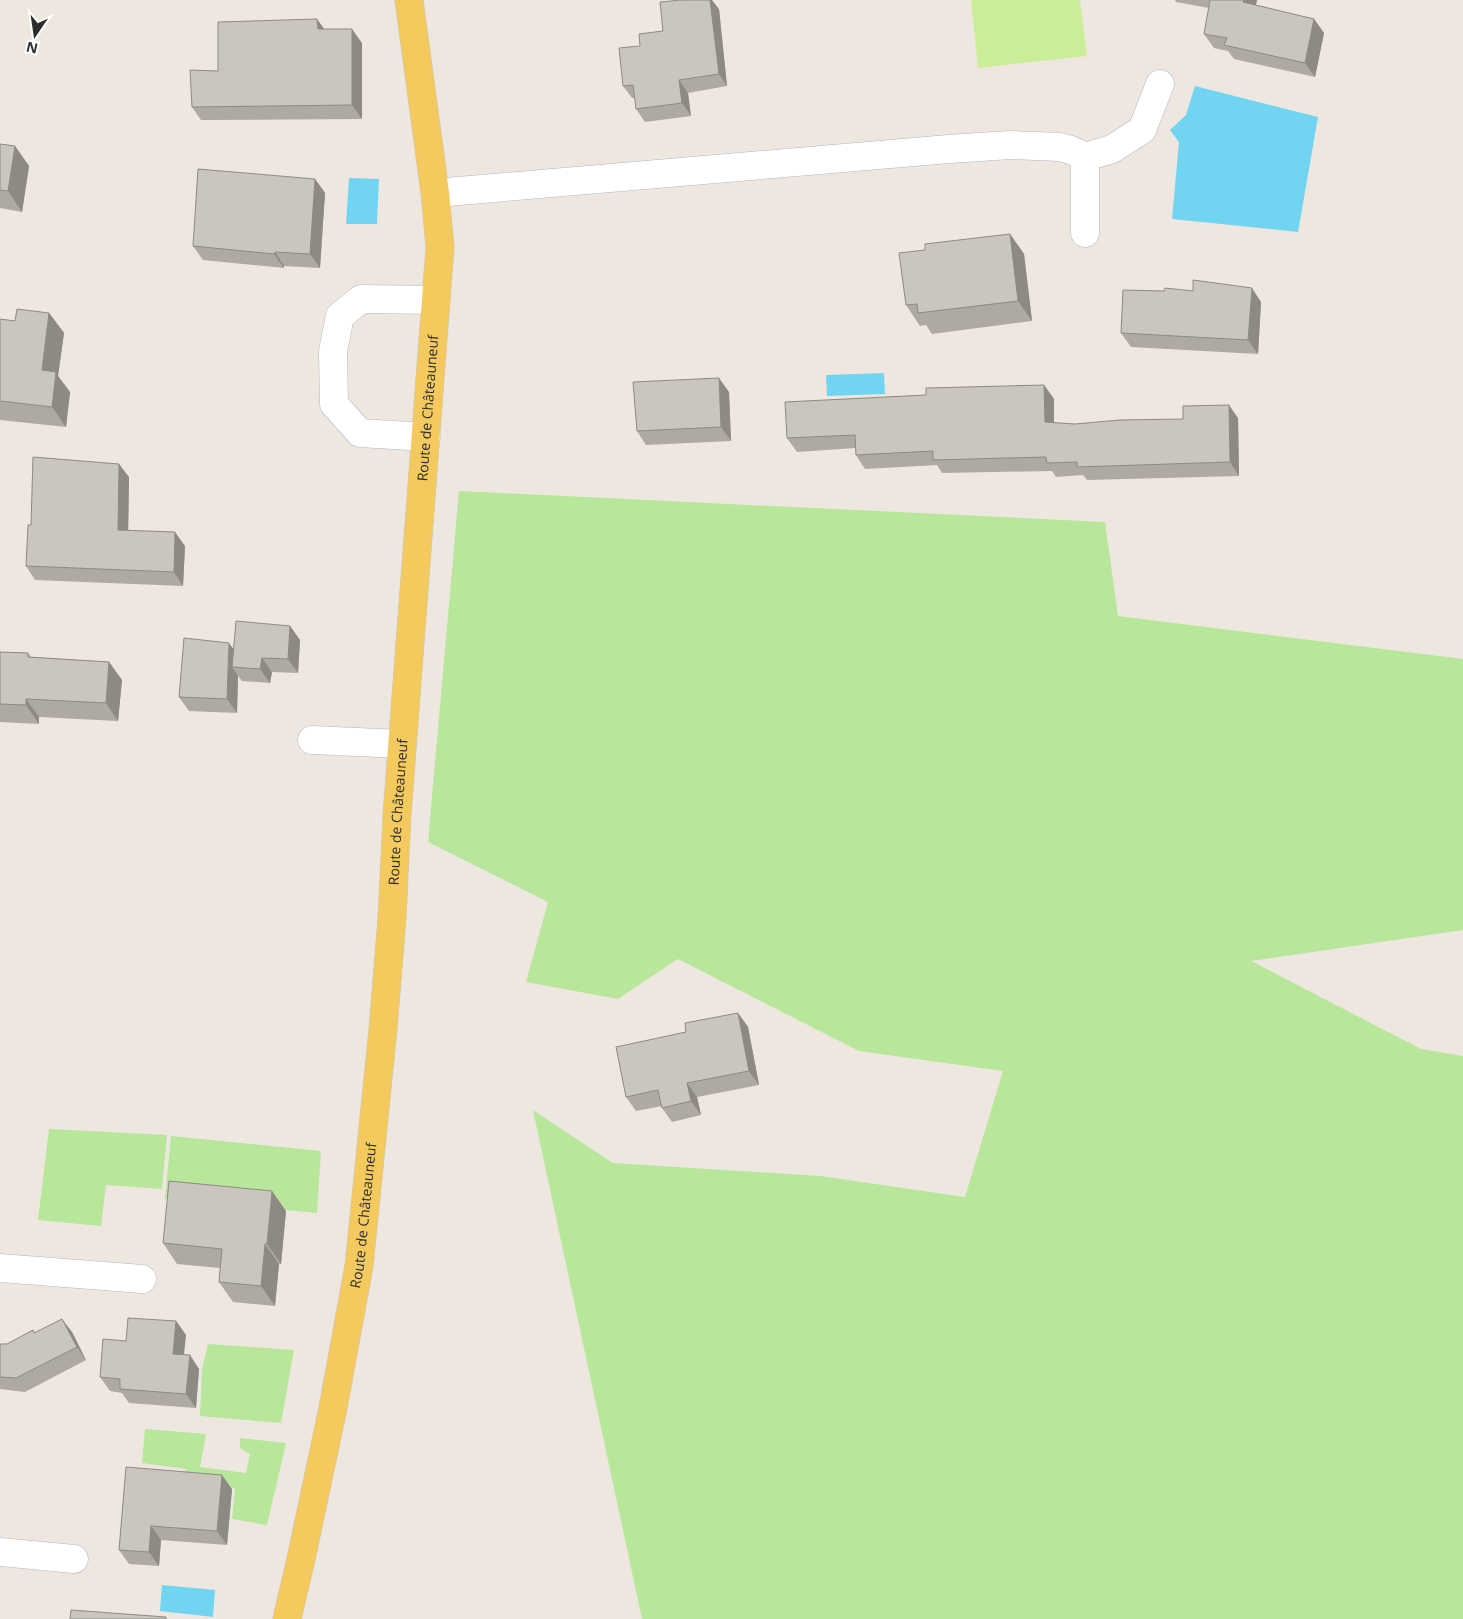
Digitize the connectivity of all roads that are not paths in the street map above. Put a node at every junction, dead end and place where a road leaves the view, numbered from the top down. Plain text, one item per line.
1 (409, 0) edge
2 (1160, 84) dead end
3 (1085, 157) junction
4 (435, 193) junction
5 (1086, 233) dead end
6 (436, 300) junction
7 (426, 437) junction
8 (312, 740) dead end
9 (402, 744) junction
10 (0, 1268) edge
11 (142, 1279) dead end
12 (0, 1552) edge
13 (74, 1559) dead end
14 (287, 1619) edge

1 - 4 main road, Route de Châteauneuf
2 - 3 lane
3 - 4 lane
3 - 5 lane
4 - 6 main road, Route de Châteauneuf
6 - 7 main road, Route de Châteauneuf
6 - 7 lane
7 - 9 main road, Route de Châteauneuf
8 - 9 lane
9 - 14 main road, Route de Châteauneuf
10 - 11 lane
12 - 13 lane

